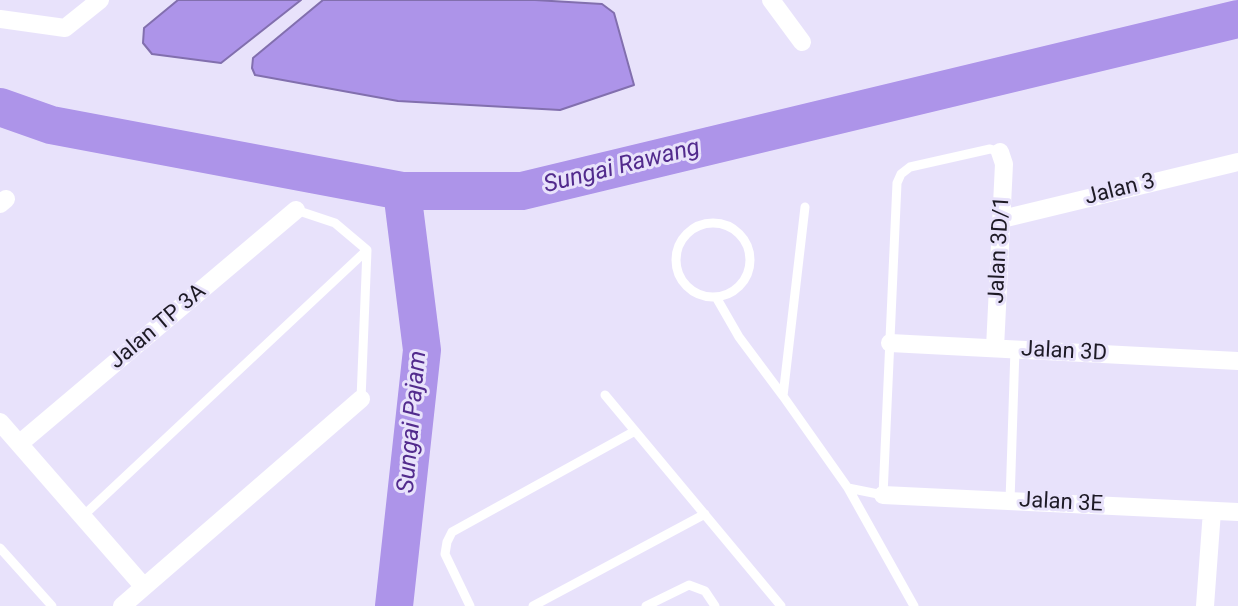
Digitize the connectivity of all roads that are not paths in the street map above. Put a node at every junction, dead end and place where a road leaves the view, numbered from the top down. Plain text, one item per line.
1 (771, 0) edge
2 (92, 2) edge
3 (0, 19) edge
4 (802, 42) dead end
5 (1000, 152) joint
6 (1238, 162) edge
7 (805, 207) dead end
8 (296, 210) joint
9 (1002, 219) junction
10 (367, 250) junction
11 (716, 297) junction
12 (890, 343) junction
13 (995, 348) junction
14 (1015, 349) junction
15 (1238, 361) edge
16 (605, 395) dead end
17 (783, 396) junction
18 (361, 399) joint
19 (0, 422) edge
20 (635, 431) junction
21 (19, 444) junction
22 (848, 488) junction
23 (883, 495) junction
24 (1010, 501) junction
25 (1212, 511) junction
26 (1238, 512) edge
27 (705, 514) junction
28 (83, 516) junction
29 (0, 548) edge
30 (144, 587) junction
31 (52, 606) edge
32 (122, 606) edge
33 (470, 606) edge
34 (533, 606) edge
35 (646, 606) edge
36 (715, 606) edge
37 (781, 606) edge
38 (914, 606) edge
39 (1205, 606) edge

1 - 4 street
2 - 3 street
5 - 9 street, Jalan 3D/1
5 - 12 lane
6 - 9 street, Jalan 3
7 - 17 lane
8 - 10 lane
8 - 21 street, Jalan TP 3A
9 - 13 street, Jalan 3D/1
10 - 18 lane
10 - 28 lane
11 - 11 lane
11 - 17 lane
12 - 13 street, Jalan 3D
12 - 23 lane
13 - 14 street, Jalan 3D
14 - 15 street, Jalan 3D
14 - 24 lane
16 - 20 lane
17 - 22 lane
18 - 30 street
19 - 21 street
20 - 27 lane
20 - 33 lane
21 - 28 street
22 - 23 lane
22 - 38 lane
23 - 24 street, Jalan 3E
24 - 25 street, Jalan 3E
25 - 26 street, Jalan 3E
25 - 39 street
27 - 34 lane
27 - 37 lane
28 - 30 street
29 - 31 lane
30 - 32 street
35 - 36 lane

